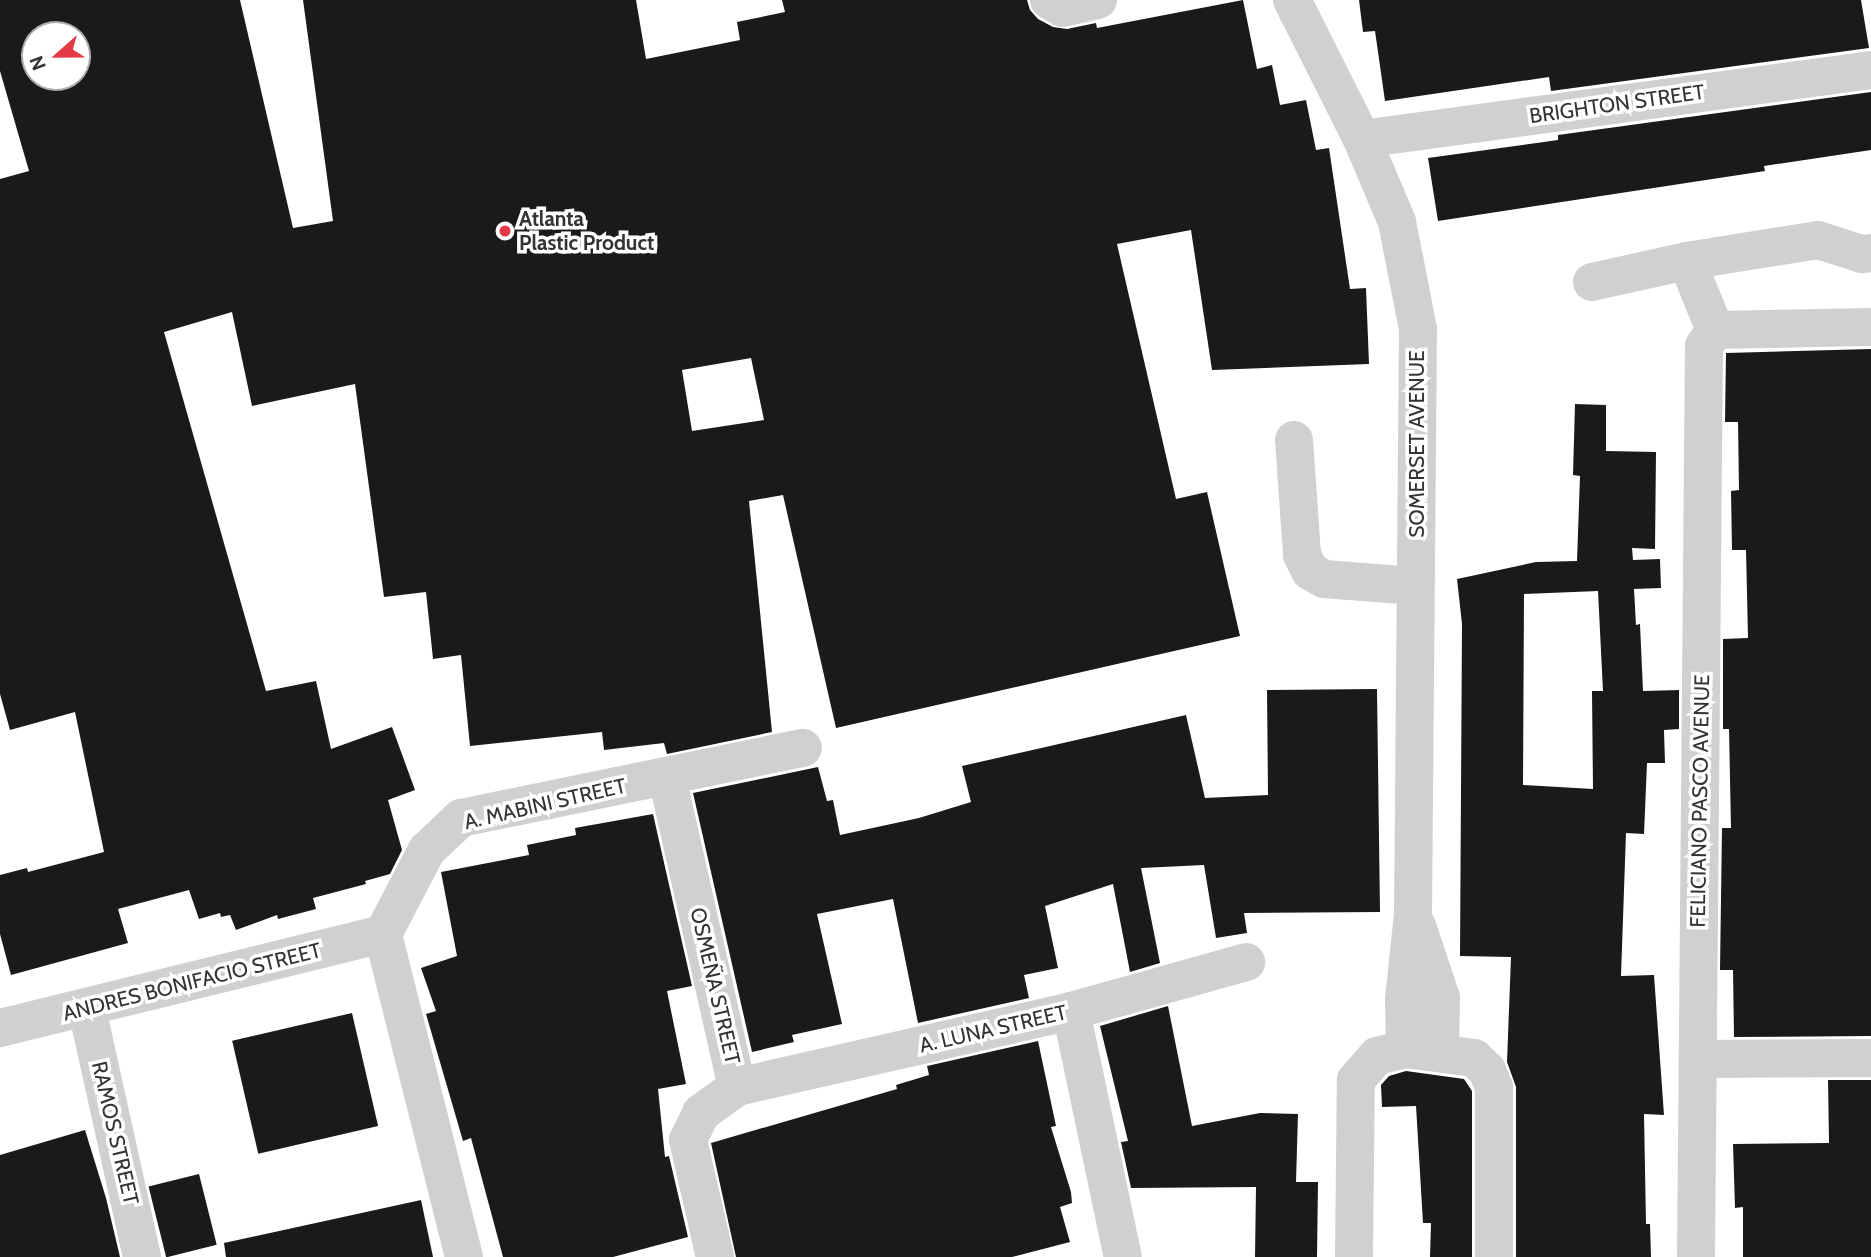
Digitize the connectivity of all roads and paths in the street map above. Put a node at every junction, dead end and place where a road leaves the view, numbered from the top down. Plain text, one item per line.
1 (1049, 0) edge
2 (1098, 0) edge
3 (1292, 0) edge
4 (1871, 70) edge
5 (1363, 139) junction
6 (1871, 253) edge
7 (1687, 261) junction
8 (1592, 282) dead end
9 (1871, 327) edge
10 (1710, 338) junction
11 (1294, 440) dead end
12 (1415, 586) junction
13 (803, 748) dead end
14 (667, 777) junction
15 (383, 934) junction
16 (1246, 962) dead end
17 (87, 1009) junction
18 (1071, 1011) junction
19 (0, 1028) edge
20 (1423, 1050) junction
21 (1871, 1058) edge
22 (1698, 1059) junction
23 (737, 1087) junction
24 (142, 1257) edge
25 (464, 1257) edge
26 (715, 1257) edge
27 (1123, 1257) edge
28 (1354, 1257) edge
29 (1494, 1257) edge
30 (1696, 1257) edge

1 - 2 street
3 - 5 street, SOMERSET AVENUE
4 - 5 street, BRIGHTON STREET
5 - 12 street, SOMERSET AVENUE
6 - 7 street
7 - 8 street
7 - 10 street
9 - 10 street
10 - 22 street, FELICIANO PASCO AVENUE
11 - 12 street
12 - 20 street, SOMERSET AVENUE
13 - 14 street, A. MABINI STREET
14 - 15 street, A. MABINI STREET
14 - 23 street, OSMEÑA STREET
15 - 17 street, ANDRES BONIFACIO STREET
15 - 25 street
16 - 18 street, A. LUNA STREET
17 - 19 street, ANDRES BONIFACIO STREET
17 - 24 street, RAMOS STREET
18 - 23 street, A. LUNA STREET
18 - 27 street
20 - 28 street
20 - 29 street
21 - 22 street
22 - 30 street, FELICIANO PASCO AVENUE
23 - 26 street, OSMEÑA STREET

